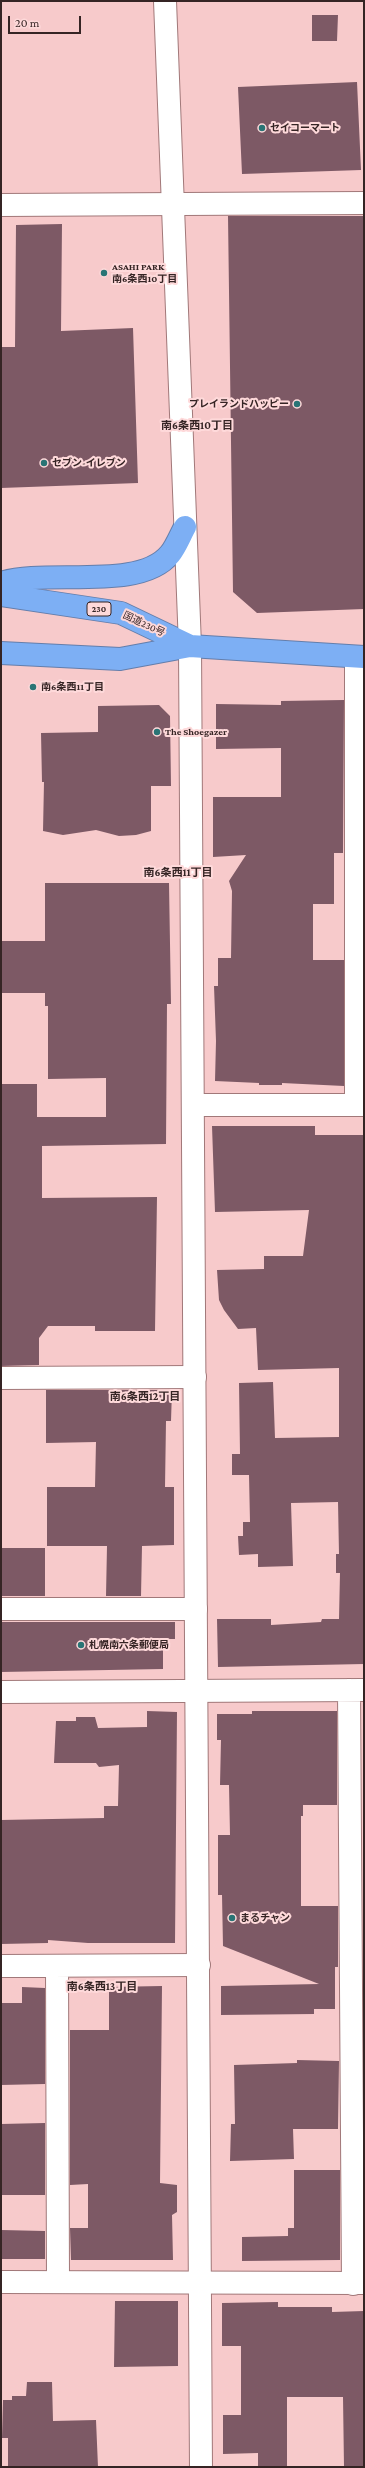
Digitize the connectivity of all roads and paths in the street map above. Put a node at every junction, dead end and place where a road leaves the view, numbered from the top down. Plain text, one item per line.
1 (165, 1) edge
2 (364, 203) edge
3 (173, 204) junction
4 (1, 205) edge
5 (185, 528) junction
6 (1, 583) edge
7 (1, 595) edge
8 (190, 646) junction
9 (1, 653) edge
10 (360, 657) edge
11 (192, 1105) junction
12 (360, 1105) edge
13 (195, 1377) junction
14 (1, 1378) edge
15 (1, 1609) edge
16 (196, 1609) junction
17 (357, 1690) edge
18 (197, 1691) junction
19 (1, 1692) edge
20 (199, 1965) junction
21 (1, 1966) edge
22 (57, 1966) junction
23 (1, 2282) edge
24 (58, 2282) junction
25 (200, 2283) junction
26 (358, 2283) edge
27 (201, 2467) edge

1 - 3 street
2 - 3 street
3 - 4 street
3 - 5 street
5 - 6 highway
5 - 8 street
7 - 8 highway, 国道230号 / 230
8 - 9 highway, 国道230号 / 230
8 - 10 highway, 国道230号 / 230
8 - 11 street
10 - 12 street
11 - 12 street
11 - 13 street
13 - 14 street
13 - 16 street
15 - 16 street
16 - 18 street
17 - 18 street
17 - 26 street
18 - 19 street
18 - 20 street
20 - 22 street
20 - 25 street
21 - 22 street
22 - 24 street
23 - 24 street
24 - 25 street
25 - 26 street
25 - 27 street

